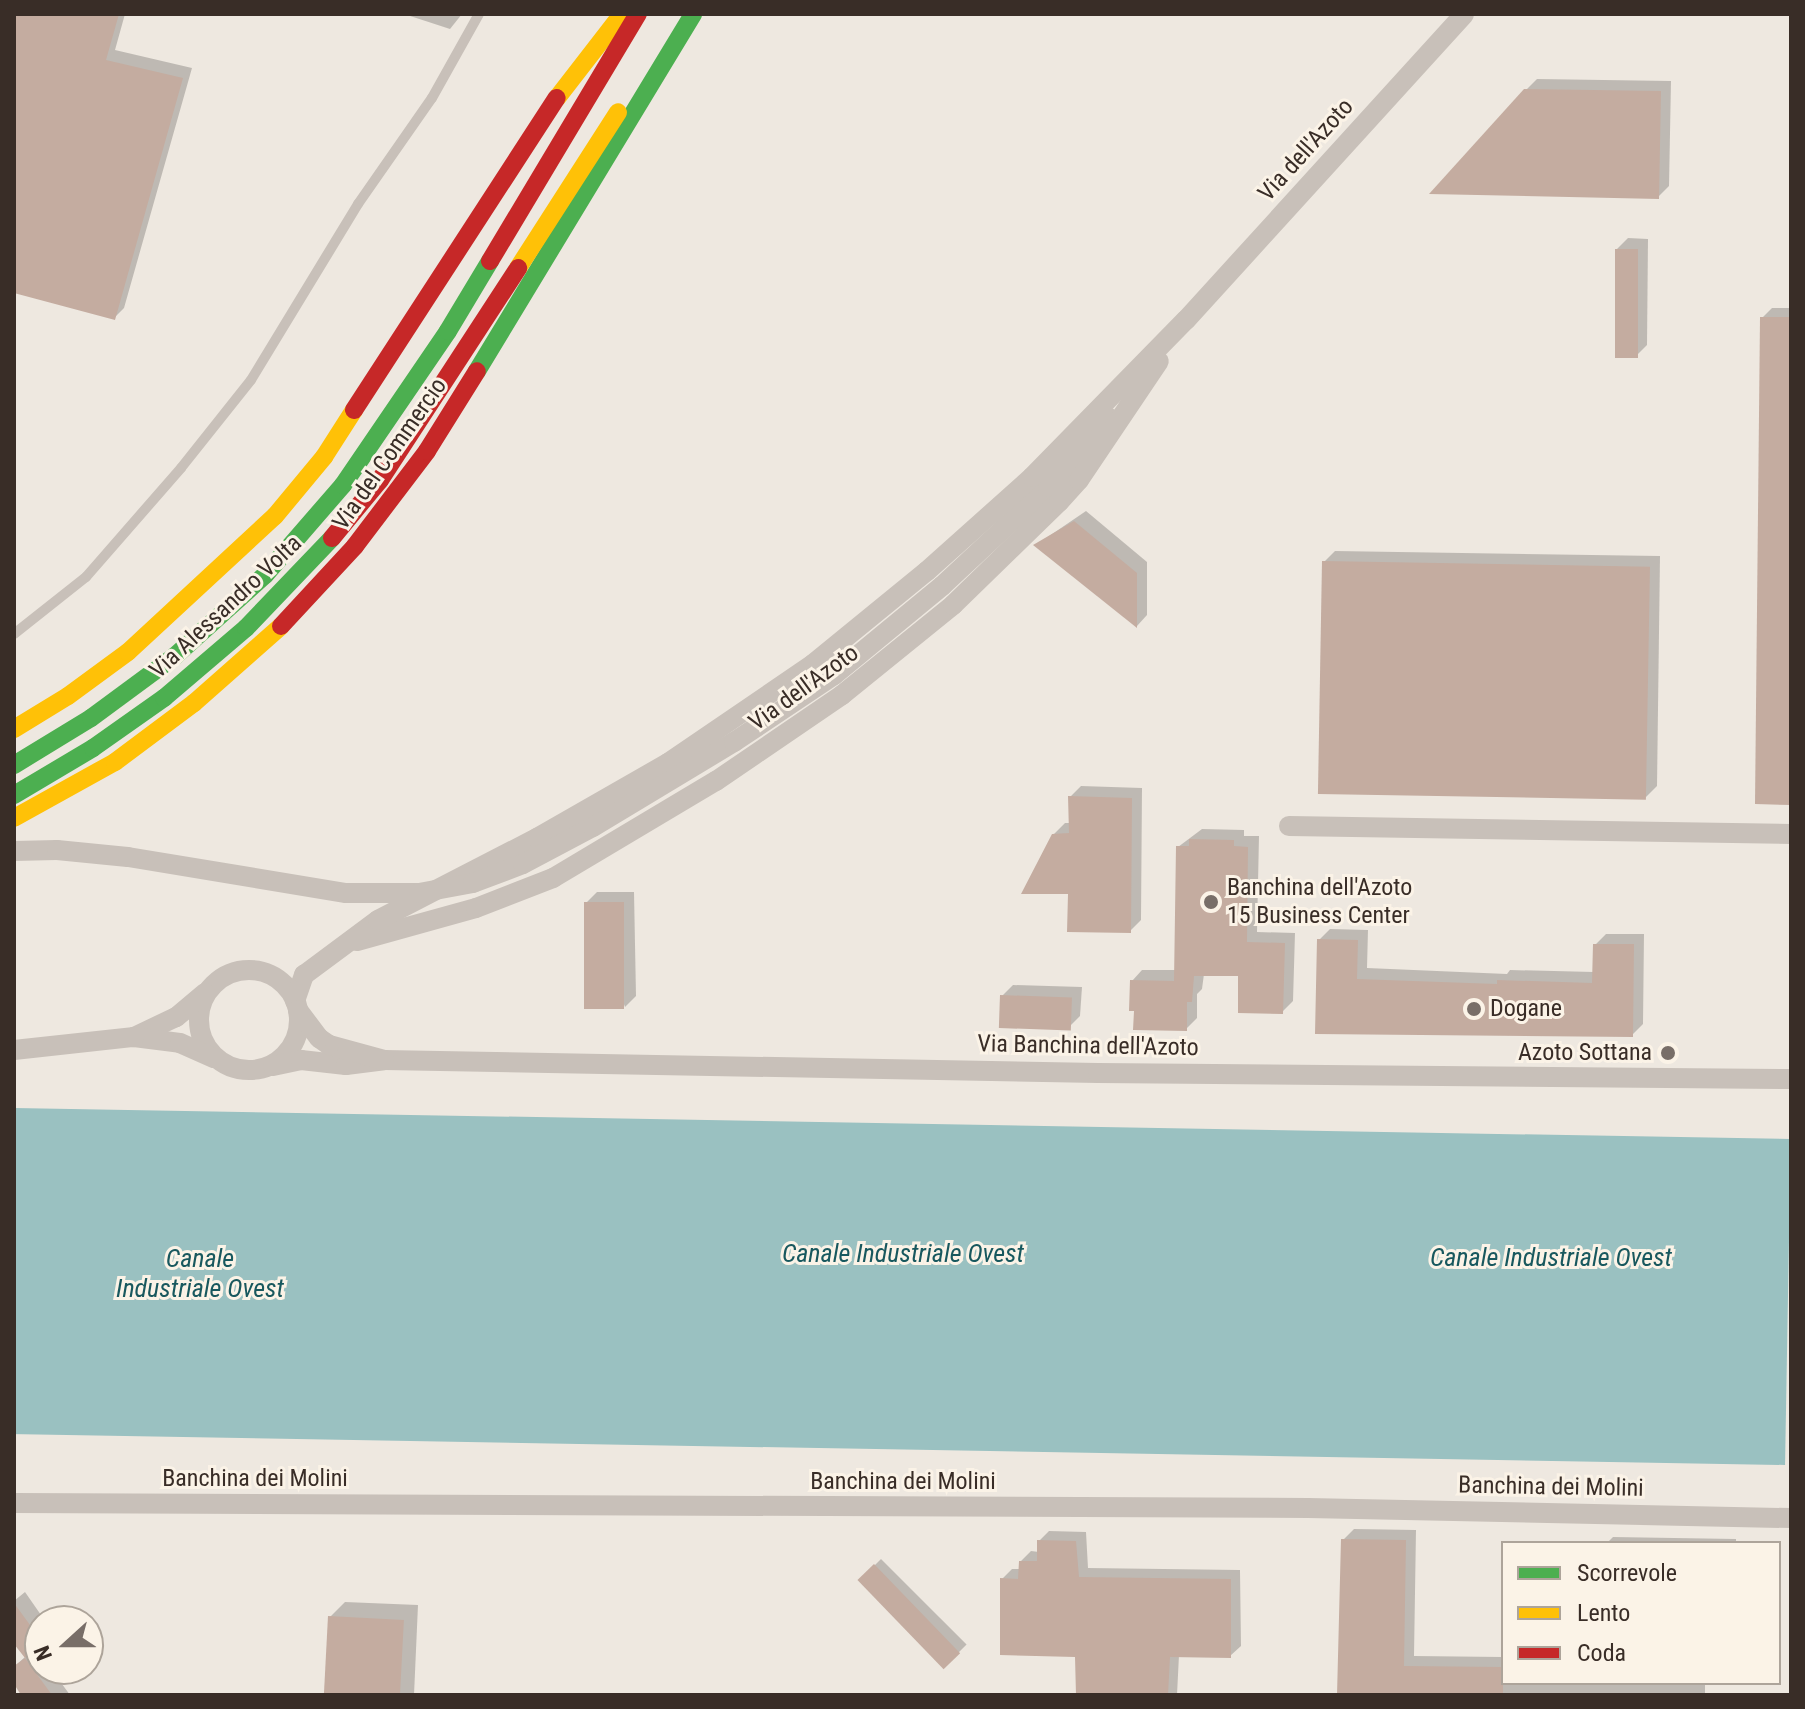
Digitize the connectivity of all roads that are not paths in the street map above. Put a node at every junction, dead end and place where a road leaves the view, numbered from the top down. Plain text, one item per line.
1 (479, 14) edge
2 (622, 14) edge
3 (638, 14) edge
4 (691, 14) edge
5 (1464, 14) edge
6 (1186, 320) junction
7 (14, 634) edge
8 (14, 729) edge
9 (14, 765) edge
10 (14, 795) edge
11 (14, 818) edge
12 (1289, 826) dead end
13 (1791, 834) edge
14 (14, 851) edge
15 (342, 946) junction
16 (210, 987) junction
17 (296, 1005) junction
18 (134, 1037) junction
19 (14, 1050) edge
20 (219, 1060) junction
21 (384, 1060) junction
22 (265, 1068) junction
23 (1791, 1079) edge
24 (14, 1503) edge
25 (1791, 1518) edge

1 - 7 lane
2 - 8 street
3 - 9 street, Via Alessandro Volta
4 - 10 street, Via Alessandro Volta
4 - 11 street, Via del Commercio
5 - 6 street, Via dell'Azoto
6 - 14 street, Via dell'Azoto, bridge
6 - 15 street, Via dell'Azoto
6 - 15 street, Via dell'Azoto
12 - 13 street
15 - 17 street, Via dell'Azoto
16 - 17 street
16 - 18 street
16 - 20 street
17 - 21 street
17 - 22 street
18 - 19 street
18 - 20 street
20 - 22 street
21 - 22 street
21 - 23 street, Via Banchina dell'Azoto
24 - 25 street, Banchina dei Molini

